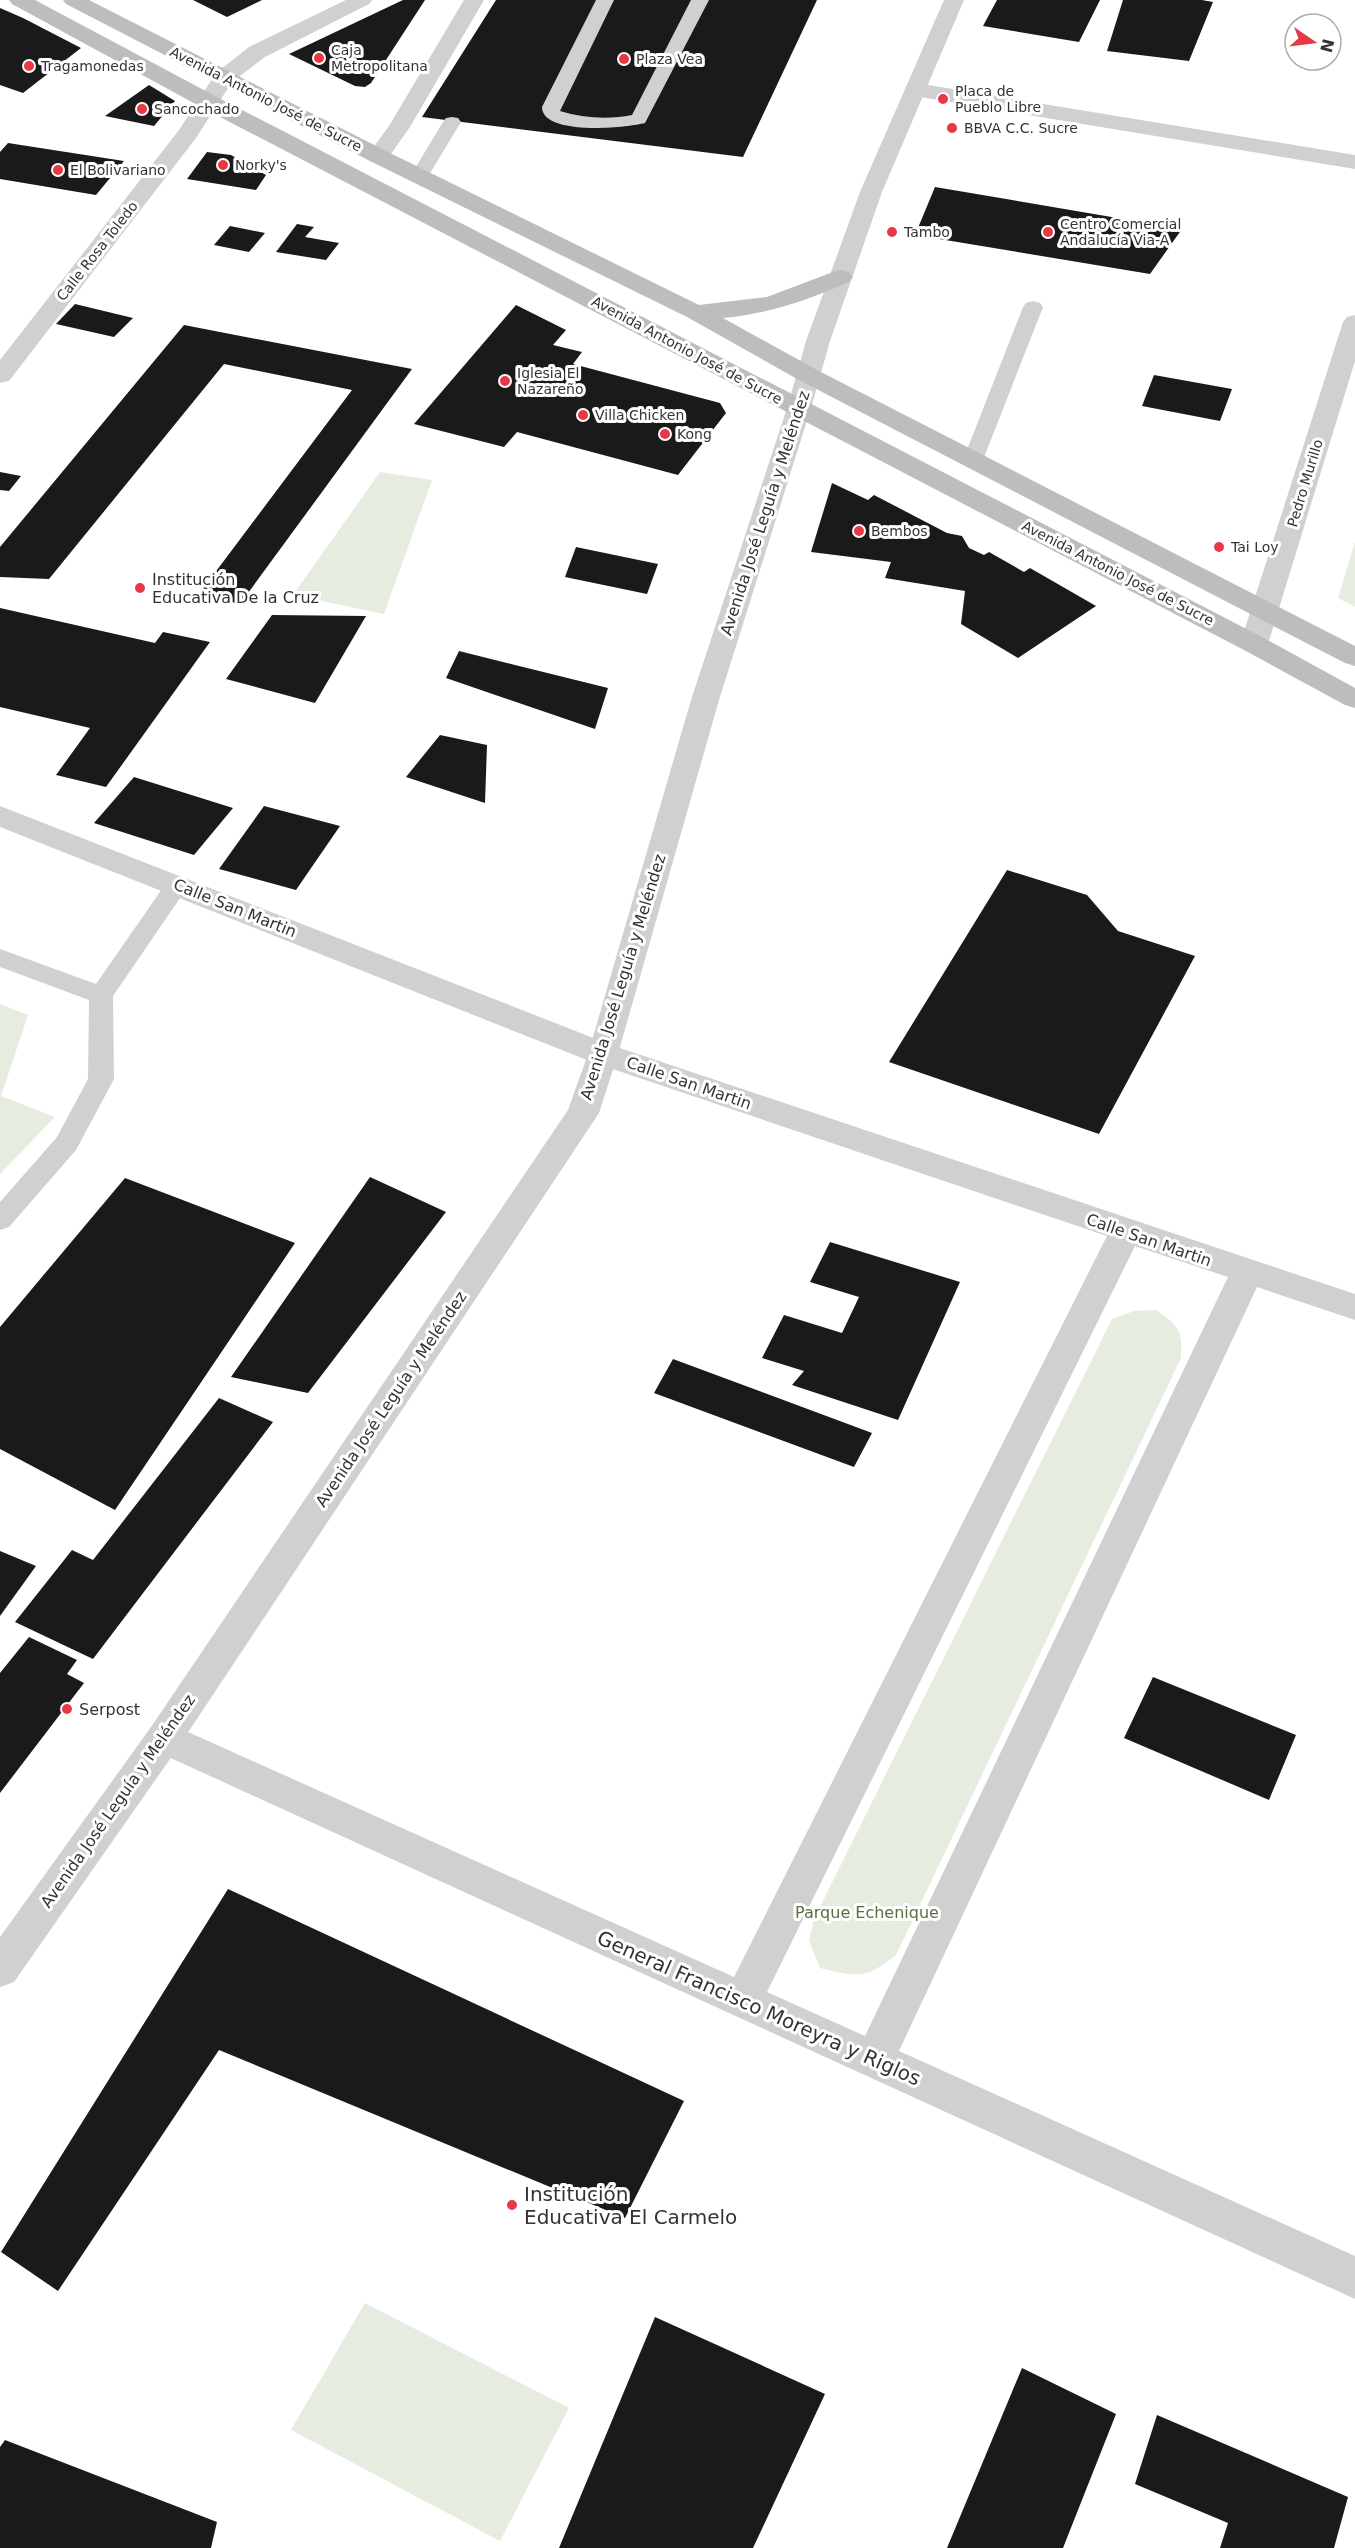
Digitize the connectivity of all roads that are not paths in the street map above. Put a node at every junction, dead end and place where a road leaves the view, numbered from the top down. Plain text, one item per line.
1 (19, 0) edge
2 (73, 0) edge
3 (362, 0) edge
4 (474, 0) edge
5 (605, 0) edge
6 (700, 0) edge
7 (954, 0) edge
8 (224, 78) junction
9 (916, 90) junction
10 (209, 102) junction
11 (452, 122) dead end
12 (378, 156) junction
13 (1355, 162) edge
14 (420, 175) junction
15 (841, 277) junction
16 (1033, 307) dead end
17 (695, 312) junction
18 (1354, 332) edge
19 (3, 367) edge
20 (808, 375) junction
21 (800, 408) junction
22 (973, 460) junction
23 (1266, 611) junction
24 (1254, 644) junction
25 (1355, 657) edge
26 (1355, 699) edge
27 (0, 816) edge
28 (177, 885) junction
29 (0, 958) edge
30 (101, 995) junction
31 (603, 1054) junction
32 (0, 1220) edge
33 (1125, 1232) junction
34 (1247, 1272) junction
35 (1355, 1307) edge
36 (164, 1738) junction
37 (0, 1969) edge
38 (743, 2001) junction
39 (874, 2060) junction
40 (1355, 2278) edge

1 - 10 main road, Avenida Antonio José de Sucre
2 - 8 main road, Avenida Antonio José de Sucre
3 - 8 street, Calle Rosa Toledo
4 - 12 street
5 - 6 lane
7 - 9 street, Avenida José Leguía y Meléndez
8 - 10 street, Calle Rosa Toledo
8 - 12 main road, Avenida Antonio José de Sucre
9 - 13 street
9 - 15 street, Avenida José Leguía y Meléndez
10 - 19 street, Calle Rosa Toledo
10 - 21 main road, Avenida Antonio José de Sucre
11 - 14 lane
12 - 14 main road, Avenida Antonio José de Sucre
14 - 17 main road, Avenida Antonio José de Sucre
15 - 17 main road
15 - 20 street, Avenida José Leguía y Meléndez
16 - 22 lane
17 - 20 main road, Avenida Antonio José de Sucre
18 - 23 street, Pedro Murillo
20 - 21 street, Avenida José Leguía y Meléndez
20 - 22 main road, Avenida Antonio José de Sucre
21 - 24 main road, Avenida Antonio José de Sucre
21 - 31 street, Avenida José Leguía y Meléndez
22 - 23 main road, Avenida Antonio José de Sucre
23 - 24 street, Pedro Murillo
23 - 25 main road, Avenida Antonio José de Sucre
24 - 26 main road, Avenida Antonio José de Sucre
27 - 28 street, Calle San Martin
28 - 30 lane
28 - 31 street, Calle San Martin
29 - 30 lane
30 - 32 lane
31 - 33 street, Calle San Martin
31 - 36 street, Avenida José Leguía y Meléndez
33 - 34 street, Calle San Martin
33 - 38 street
34 - 35 street, Calle San Martin
34 - 39 street
36 - 37 street, Avenida José Leguía y Meléndez
36 - 38 street, General Francisco Moreyra y Riglos
38 - 39 street, General Francisco Moreyra y Riglos
39 - 40 street, General Francisco Moreyra y Riglos

